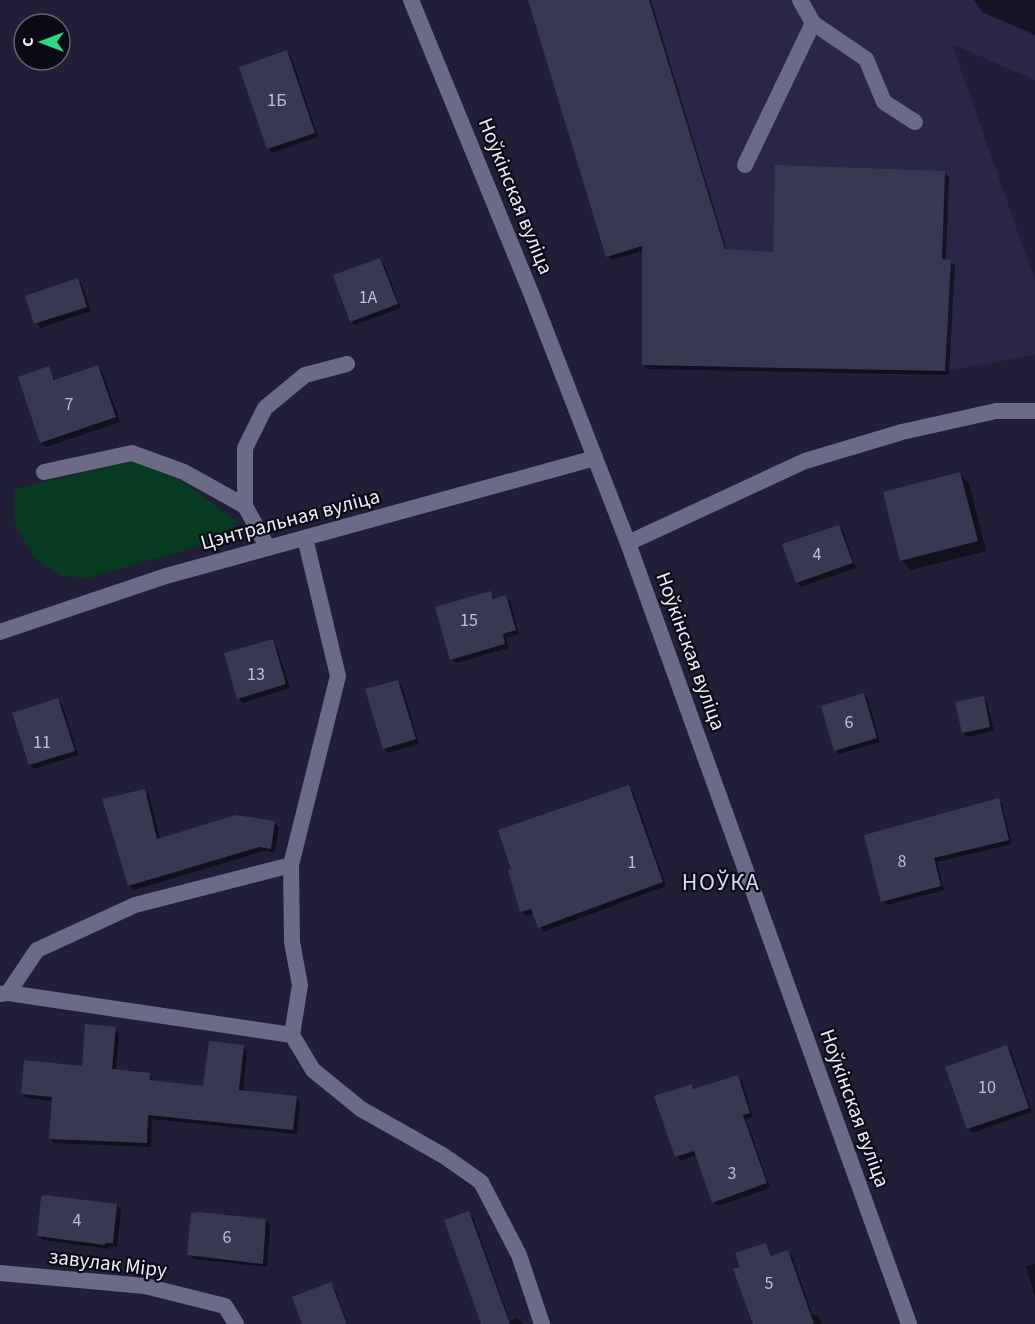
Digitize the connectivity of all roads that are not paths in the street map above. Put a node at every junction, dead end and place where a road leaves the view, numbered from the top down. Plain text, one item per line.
1 (411, 0) edge
2 (800, 0) edge
3 (813, 23) junction
4 (915, 122) dead end
5 (745, 165) dead end
6 (347, 364) dead end
7 (1035, 411) edge
8 (595, 458) junction
9 (44, 472) dead end
10 (245, 506) junction
11 (305, 538) junction
12 (628, 543) junction
13 (268, 548) junction
14 (0, 632) edge
15 (291, 865) junction
16 (4, 993) edge
17 (292, 1035) junction
18 (0, 1273) edge
19 (236, 1324) edge
20 (542, 1324) edge
21 (909, 1324) edge

1 - 8 main road, Ноўкінская вуліца
2 - 3 main road
3 - 4 main road
3 - 5 main road
6 - 10 main road
7 - 12 main road
8 - 11 main road, Цэнтральная вуліца
8 - 12 main road, Ноўкінская вуліца
9 - 10 main road
10 - 13 main road
11 - 13 main road, Цэнтральная вуліца
11 - 15 main road
12 - 21 main road, Ноўкінская вуліца
13 - 14 main road, Цэнтральная вуліца
15 - 16 main road
15 - 17 main road
16 - 17 main road
17 - 20 main road
18 - 19 main road, завулак Міру

